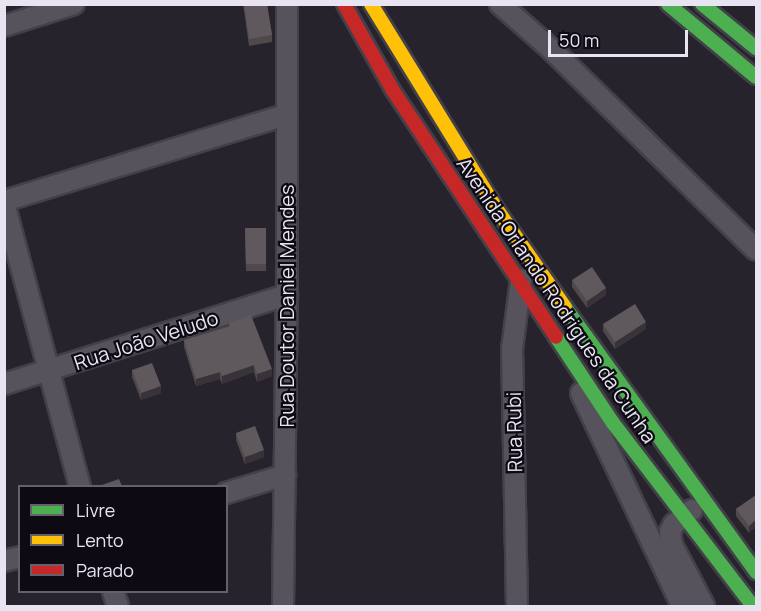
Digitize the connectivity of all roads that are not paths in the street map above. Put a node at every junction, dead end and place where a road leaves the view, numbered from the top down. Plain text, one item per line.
1 (74, 4) edge
2 (286, 4) edge
3 (344, 4) edge
4 (371, 4) edge
5 (500, 4) edge
6 (668, 4) edge
7 (702, 4) edge
8 (4, 26) edge
9 (756, 48) edge
10 (756, 77) edge
11 (286, 115) junction
12 (4, 202) edge
13 (756, 250) edge
14 (536, 266) junction
15 (520, 280) junction
16 (287, 295) junction
17 (556, 336) junction
18 (48, 372) junction
19 (4, 384) edge
20 (285, 475) junction
21 (80, 485) edge
22 (228, 493) edge
23 (704, 501) junction
24 (684, 516) junction
25 (756, 572) edge
26 (283, 606) edge
27 (517, 606) edge
28 (682, 606) edge
29 (704, 606) edge
30 (753, 606) edge

1 - 8 street
2 - 11 street, Rua Doutor Daniel Mendes
3 - 15 main road, Avenida Orlando Rodrigues da Cunha
4 - 14 main road, Avenida Orlando Rodrigues da Cunha
5 - 13 street
6 - 10 main road
7 - 9 main road
11 - 12 street
11 - 16 street, Rua Doutor Daniel Mendes
12 - 18 street
14 - 15 street
14 - 23 main road, Avenida Orlando Rodrigues da Cunha
15 - 17 main road, Avenida Orlando Rodrigues da Cunha
15 - 27 street, Rua Rubi
16 - 18 street, Rua João Veludo
16 - 20 street, Rua Doutor Daniel Mendes
17 - 24 main road, Avenida Orlando Rodrigues da Cunha
17 - 28 street
18 - 19 street, Rua João Veludo
18 - 21 street
20 - 22 street
20 - 26 street, Rua Doutor Daniel Mendes
23 - 24 street
23 - 25 main road, Avenida Orlando Rodrigues da Cunha
24 - 29 street
24 - 30 main road, Avenida Orlando Rodrigues da Cunha

